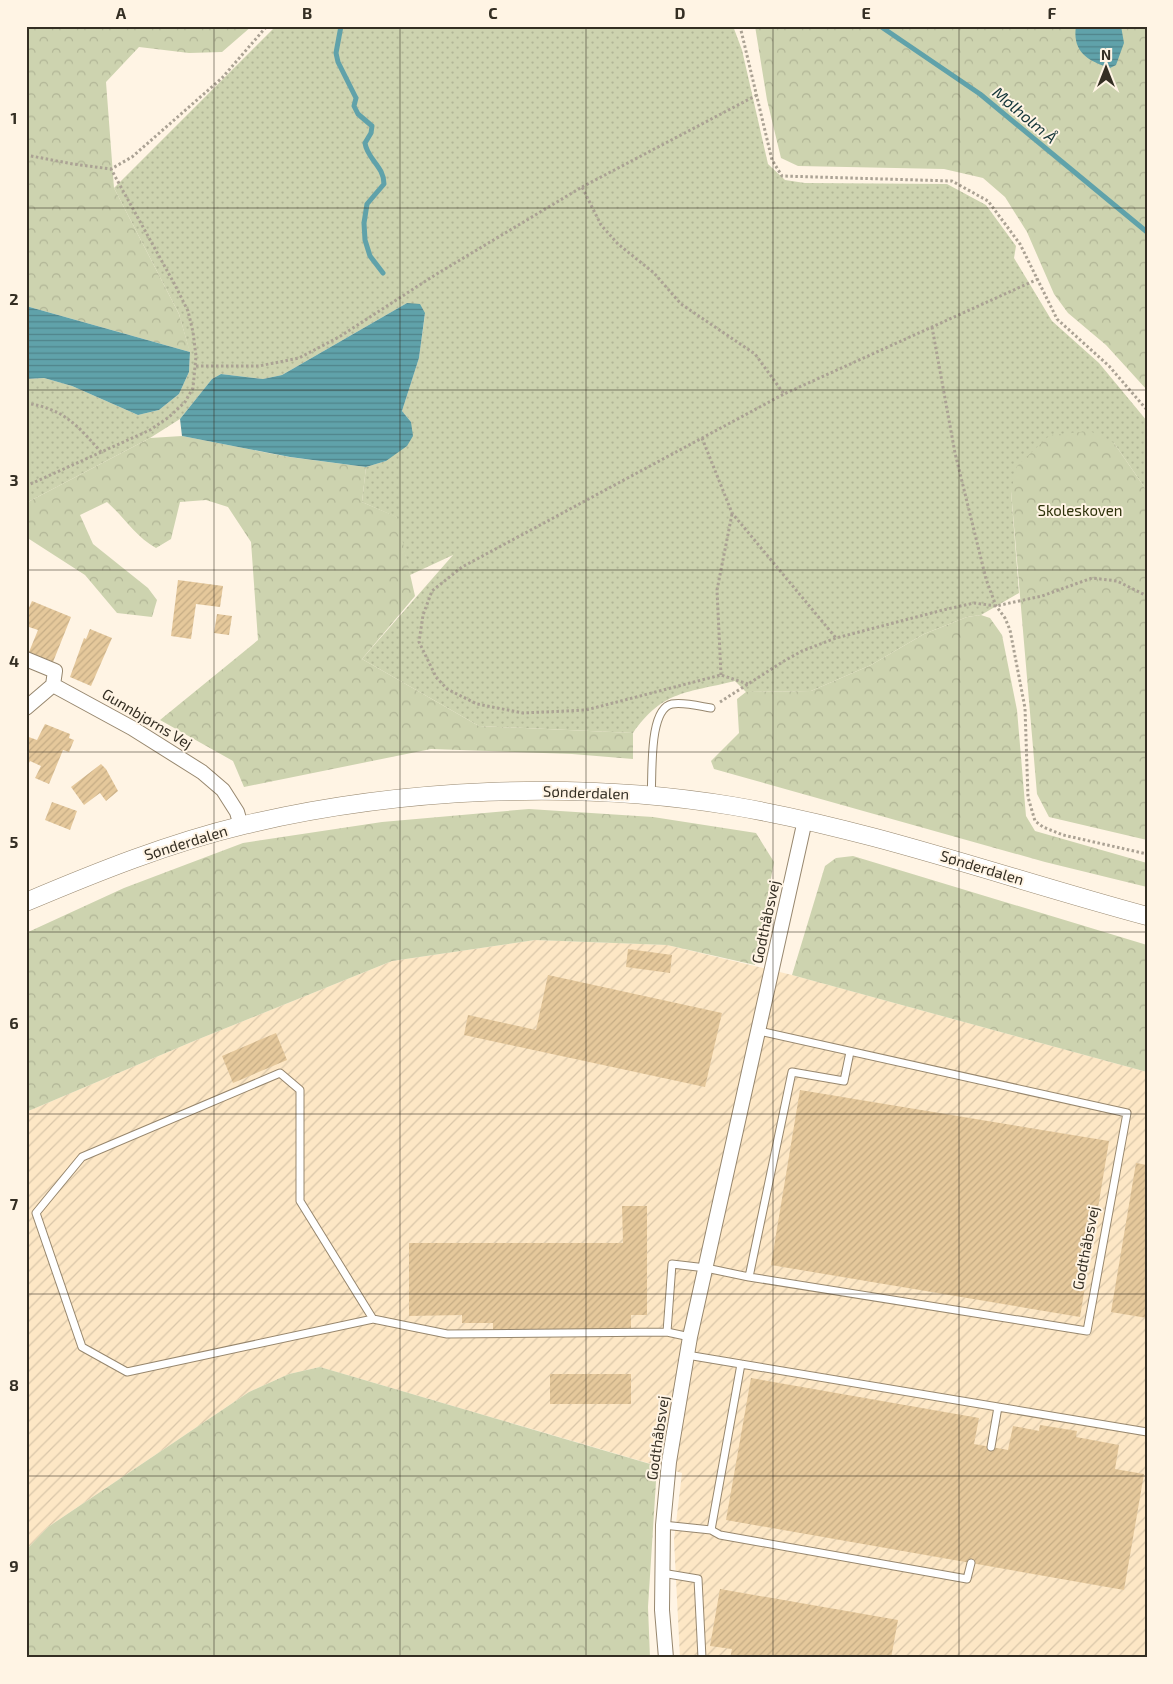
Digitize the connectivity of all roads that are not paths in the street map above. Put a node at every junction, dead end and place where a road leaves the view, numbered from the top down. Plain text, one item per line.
1 (26, 659) edge
2 (54, 685) junction
3 (26, 708) edge
4 (711, 708) road end
5 (651, 796) junction
6 (805, 820) junction
7 (241, 826) junction
8 (26, 902) edge
9 (1147, 916) edge
10 (759, 1031) junction
11 (850, 1052) junction
12 (706, 1268) junction
13 (749, 1277) junction
14 (373, 1319) junction
15 (667, 1332) junction
16 (690, 1337) junction
17 (687, 1355) junction
18 (741, 1364) junction
19 (998, 1407) junction
20 (1147, 1432) edge
21 (991, 1447) dead end
22 (663, 1525) junction
23 (711, 1530) junction
24 (971, 1563) dead end
25 (662, 1572) junction
26 (666, 1658) edge
27 (702, 1658) edge

1 - 2 street
2 - 3 street
2 - 7 street, Gunnbjørns Vej
4 - 5 lane
5 - 6 street, Sønderdalen
5 - 7 street, Sønderdalen
6 - 9 street, Sønderdalen
6 - 10 street, Godthåbsvej
7 - 8 street, Sønderdalen
10 - 11 lane, Godthåbsvej
10 - 12 street, Godthåbsvej
11 - 13 lane
11 - 13 lane, Godthåbsvej
12 - 13 lane, Godthåbsvej
12 - 15 lane, Godthåbsvej
12 - 16 street, Godthåbsvej
14 - 14 lane
14 - 15 lane
15 - 16 lane
16 - 17 street, Godthåbsvej
17 - 18 lane
17 - 22 street, Godthåbsvej
18 - 19 lane
18 - 23 lane
19 - 20 lane
19 - 21 lane
22 - 23 lane
22 - 25 street, Godthåbsvej
23 - 24 lane
25 - 26 street, Godthåbsvej
25 - 27 lane

